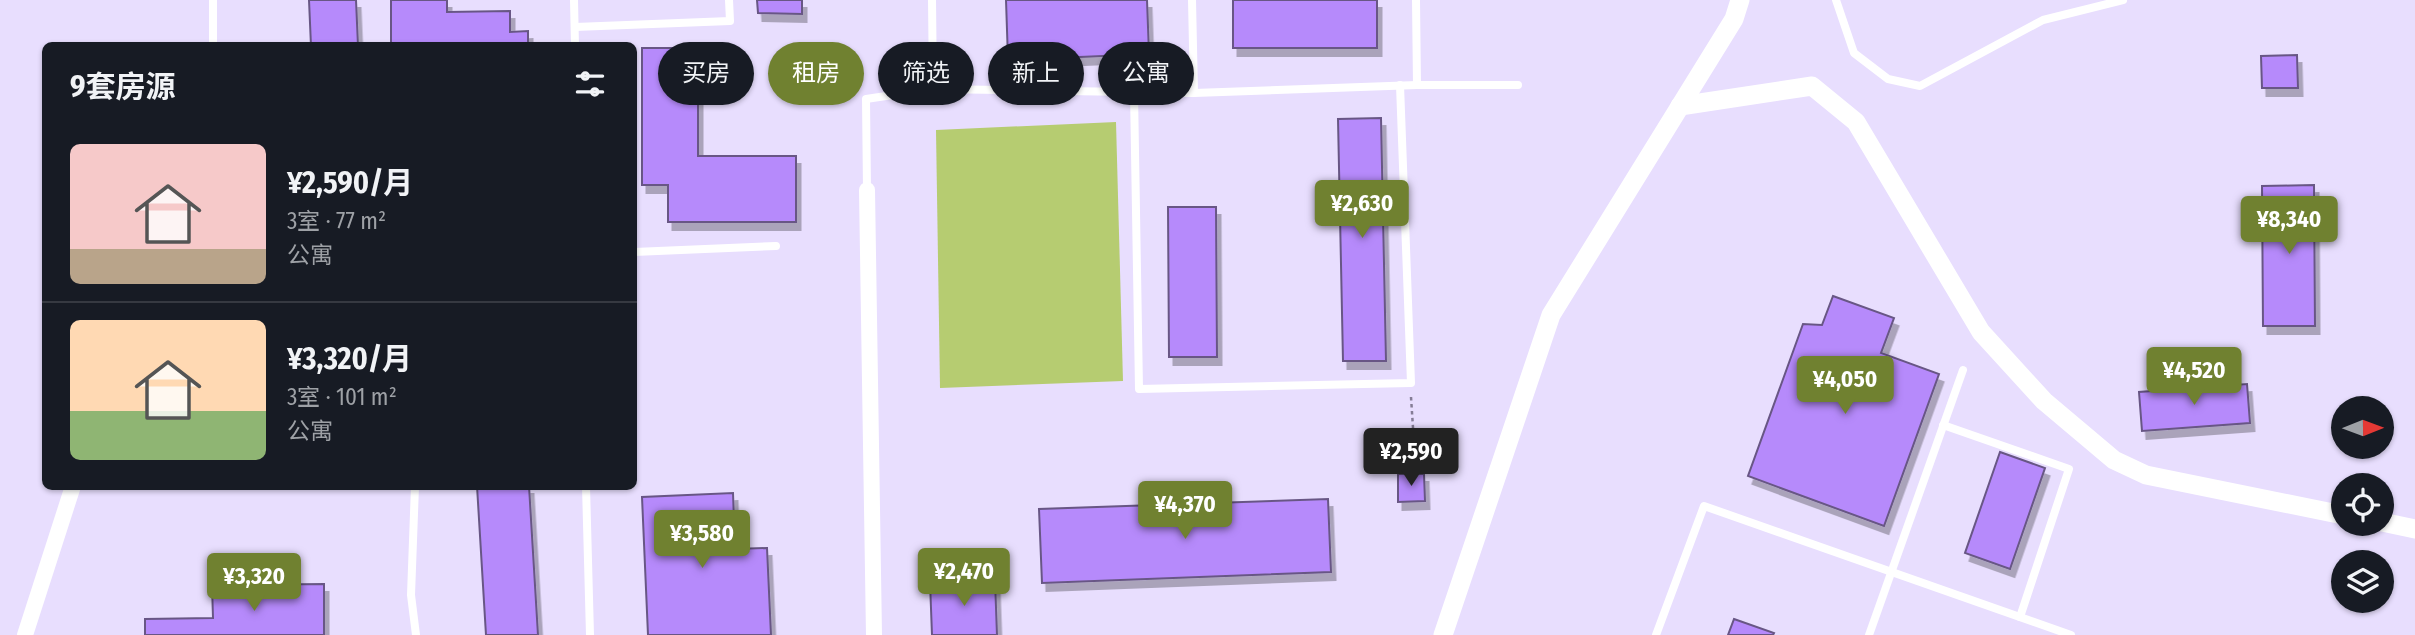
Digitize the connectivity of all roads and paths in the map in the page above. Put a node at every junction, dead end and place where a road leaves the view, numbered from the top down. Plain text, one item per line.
1 (213, 0) edge
2 (574, 0) edge
3 (729, 0) edge
4 (932, 0) edge
5 (1192, 0) edge
6 (1416, 0) edge
7 (1740, 0) edge
8 (1836, 0) edge
9 (2123, 0) edge
10 (575, 27) junction
11 (213, 42) edge
12 (575, 42) edge
13 (932, 42) edge
14 (1193, 42) edge
15 (1400, 85) junction
16 (1417, 85) junction
17 (1518, 85) dead end
18 (974, 90) edge
19 (1098, 91) edge
20 (1194, 93) edge
21 (878, 97) edge
22 (1134, 105) edge
23 (1680, 106) junction
24 (867, 190) joint
25 (776, 246) dead end
26 (637, 252) edge
27 (1963, 370) dead end
28 (1411, 400) dead end
29 (1943, 425) junction
30 (1416, 474) dead end
31 (73, 490) edge
32 (415, 490) edge
33 (586, 490) edge
34 (2331, 513) edge
35 (2394, 525) edge
36 (2415, 529) edge
37 (1891, 572) junction
38 (2020, 617) junction
39 (25, 635) edge
40 (415, 635) edge
41 (590, 635) edge
42 (874, 635) edge
43 (1443, 635) edge
44 (1656, 635) edge
45 (1868, 635) edge
46 (2071, 635) edge

1 - 11 lane
2 - 10 lane
3 - 10 lane
4 - 13 lane
5 - 14 lane
6 - 16 lane
7 - 23 street
8 - 9 lane
10 - 12 lane
15 - 16 lane
15 - 20 lane
15 - 22 lane
16 - 17 lane
18 - 19 lane
21 - 24 lane
23 - 34 street
23 - 43 street
24 - 42 street
25 - 26 lane
27 - 29 lane
28 - 30 path
29 - 37 lane
29 - 38 lane
31 - 39 street
32 - 40 lane
33 - 41 lane
35 - 36 street
37 - 38 lane
37 - 44 lane
37 - 45 lane
38 - 46 lane

